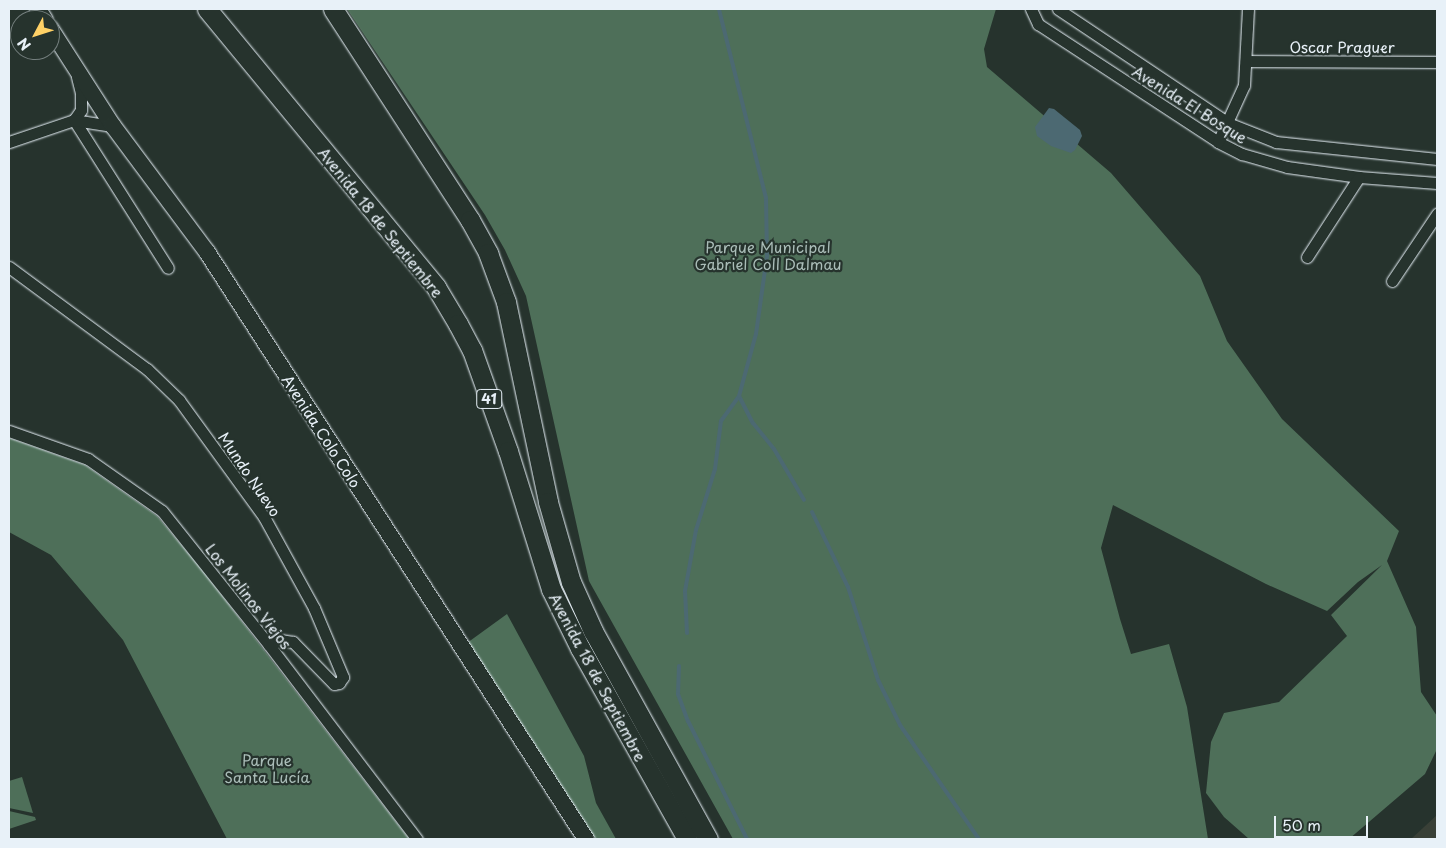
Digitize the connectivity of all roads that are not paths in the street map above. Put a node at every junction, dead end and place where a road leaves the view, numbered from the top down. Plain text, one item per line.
1 (207, 9) edge
2 (333, 9) edge
3 (1058, 9) edge
4 (1248, 9) edge
5 (1034, 12) edge
6 (60, 44) edge
7 (1247, 61) junction
8 (1437, 62) edge
9 (73, 65) junction
10 (74, 120) junction
11 (1228, 123) junction
12 (113, 126) junction
13 (9, 142) edge
14 (1218, 142) junction
15 (1437, 159) edge
16 (1359, 177) junction
17 (1437, 183) edge
18 (1437, 214) edge
19 (1307, 257) dead end
20 (9, 267) edge
21 (168, 268) dead end
22 (1392, 281) dead end
23 (9, 431) edge
24 (269, 645) junction
25 (417, 839) edge
26 (586, 839) edge
27 (687, 839) edge
28 (708, 839) edge

1 - 27 main road, Avenida 18 de Septiembre / 41
2 - 28 main road, Avenida 18 de Septiembre / 41
3 - 11 street, Avenida El Bosque
4 - 7 street
5 - 14 street, Avenida El Bosque
6 - 9 street, Avenida Colo Colo
7 - 8 street, Oscar Praguer
7 - 11 street
9 - 10 street
9 - 12 street, Avenida Colo Colo
10 - 12 street
10 - 13 street
10 - 21 street
11 - 14 street
11 - 15 street, Avenida El Bosque
12 - 26 street, Avenida Colo Colo
14 - 16 street, Avenida El Bosque
16 - 17 street, Avenida El Bosque
16 - 19 street
18 - 22 street
20 - 24 street, Mundo Nuevo
23 - 24 street, Los Molinos Viejos
24 - 25 street, Los Molinos Viejos

